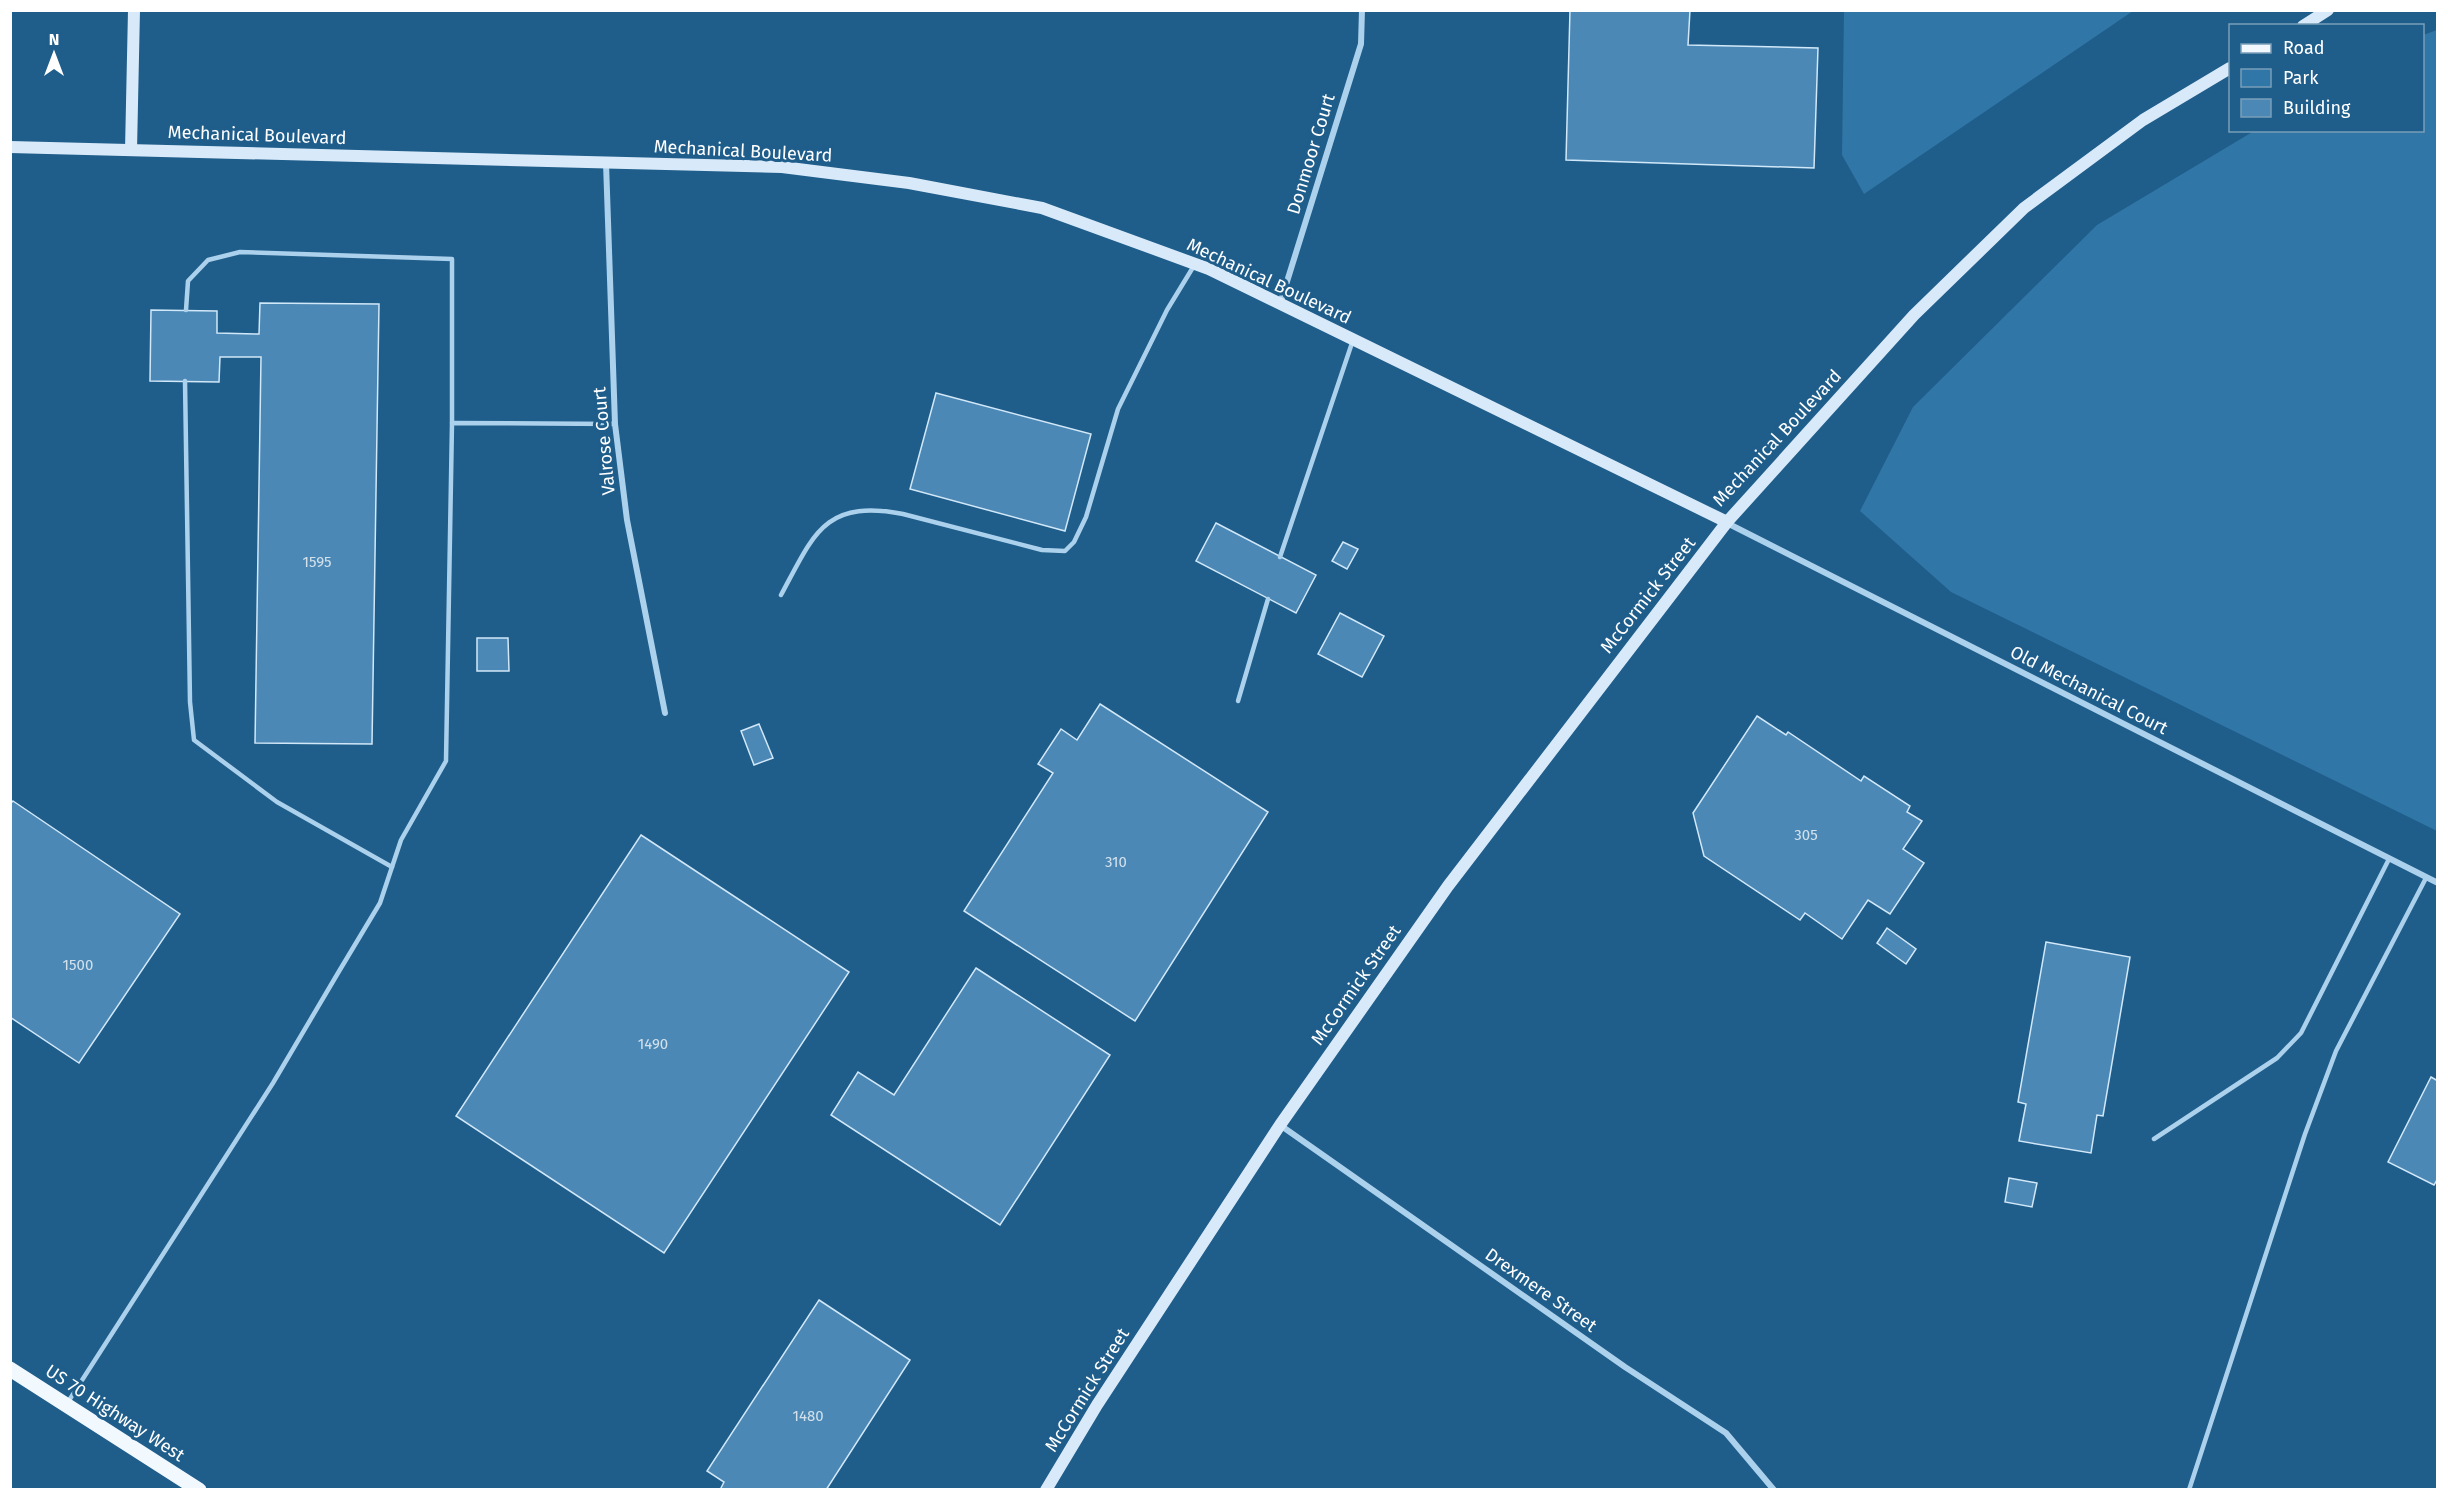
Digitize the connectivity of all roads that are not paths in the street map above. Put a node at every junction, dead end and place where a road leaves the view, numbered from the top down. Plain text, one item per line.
1 (134, 10) edge
2 (1362, 10) edge
3 (2328, 10) edge
4 (2306, 24) edge
5 (2229, 69) edge
6 (10, 147) edge
7 (131, 150) junction
8 (606, 163) junction
9 (1195, 264) junction
10 (1280, 304) junction
11 (186, 310) dead end
12 (1353, 340) junction
13 (185, 381) dead end
14 (452, 423) junction
15 (615, 424) junction
16 (1727, 522) junction
17 (1280, 557) dead end
18 (781, 595) dead end
19 (1268, 599) dead end
20 (1238, 701) dead end
21 (665, 712) dead end
22 (2389, 859) junction
23 (392, 867) junction
24 (2426, 878) junction
25 (2438, 884) edge
26 (1280, 1125) junction
27 (2154, 1139) dead end
28 (10, 1369) edge
29 (66, 1405) junction
30 (199, 1490) edge
31 (1046, 1490) edge
32 (1774, 1490) edge
33 (2189, 1490) edge

1 - 7 street
2 - 10 street, Donmoor Court
3 - 4 street
5 - 16 street, Mechanical Boulevard
6 - 7 street, Mechanical Boulevard
7 - 8 street, Mechanical Boulevard
8 - 9 street, Mechanical Boulevard
8 - 15 street, Valrose Court
9 - 10 street, Mechanical Boulevard
9 - 18 lane
10 - 12 street, Mechanical Boulevard
11 - 14 lane
12 - 16 street, Mechanical Boulevard
12 - 17 lane
13 - 23 lane
14 - 15 lane
14 - 23 lane
15 - 21 street, Valrose Court
16 - 22 street, Old Mechanical Court
16 - 26 street, McCormick Street
19 - 20 lane
22 - 24 street, Old Mechanical Court
22 - 27 lane
23 - 29 lane
24 - 25 street, Old Mechanical Court
24 - 33 lane
26 - 31 street, McCormick Street
26 - 32 street, Drexmere Street
28 - 29 main road, US 70 Highway West
29 - 30 main road, US 70 Highway West

